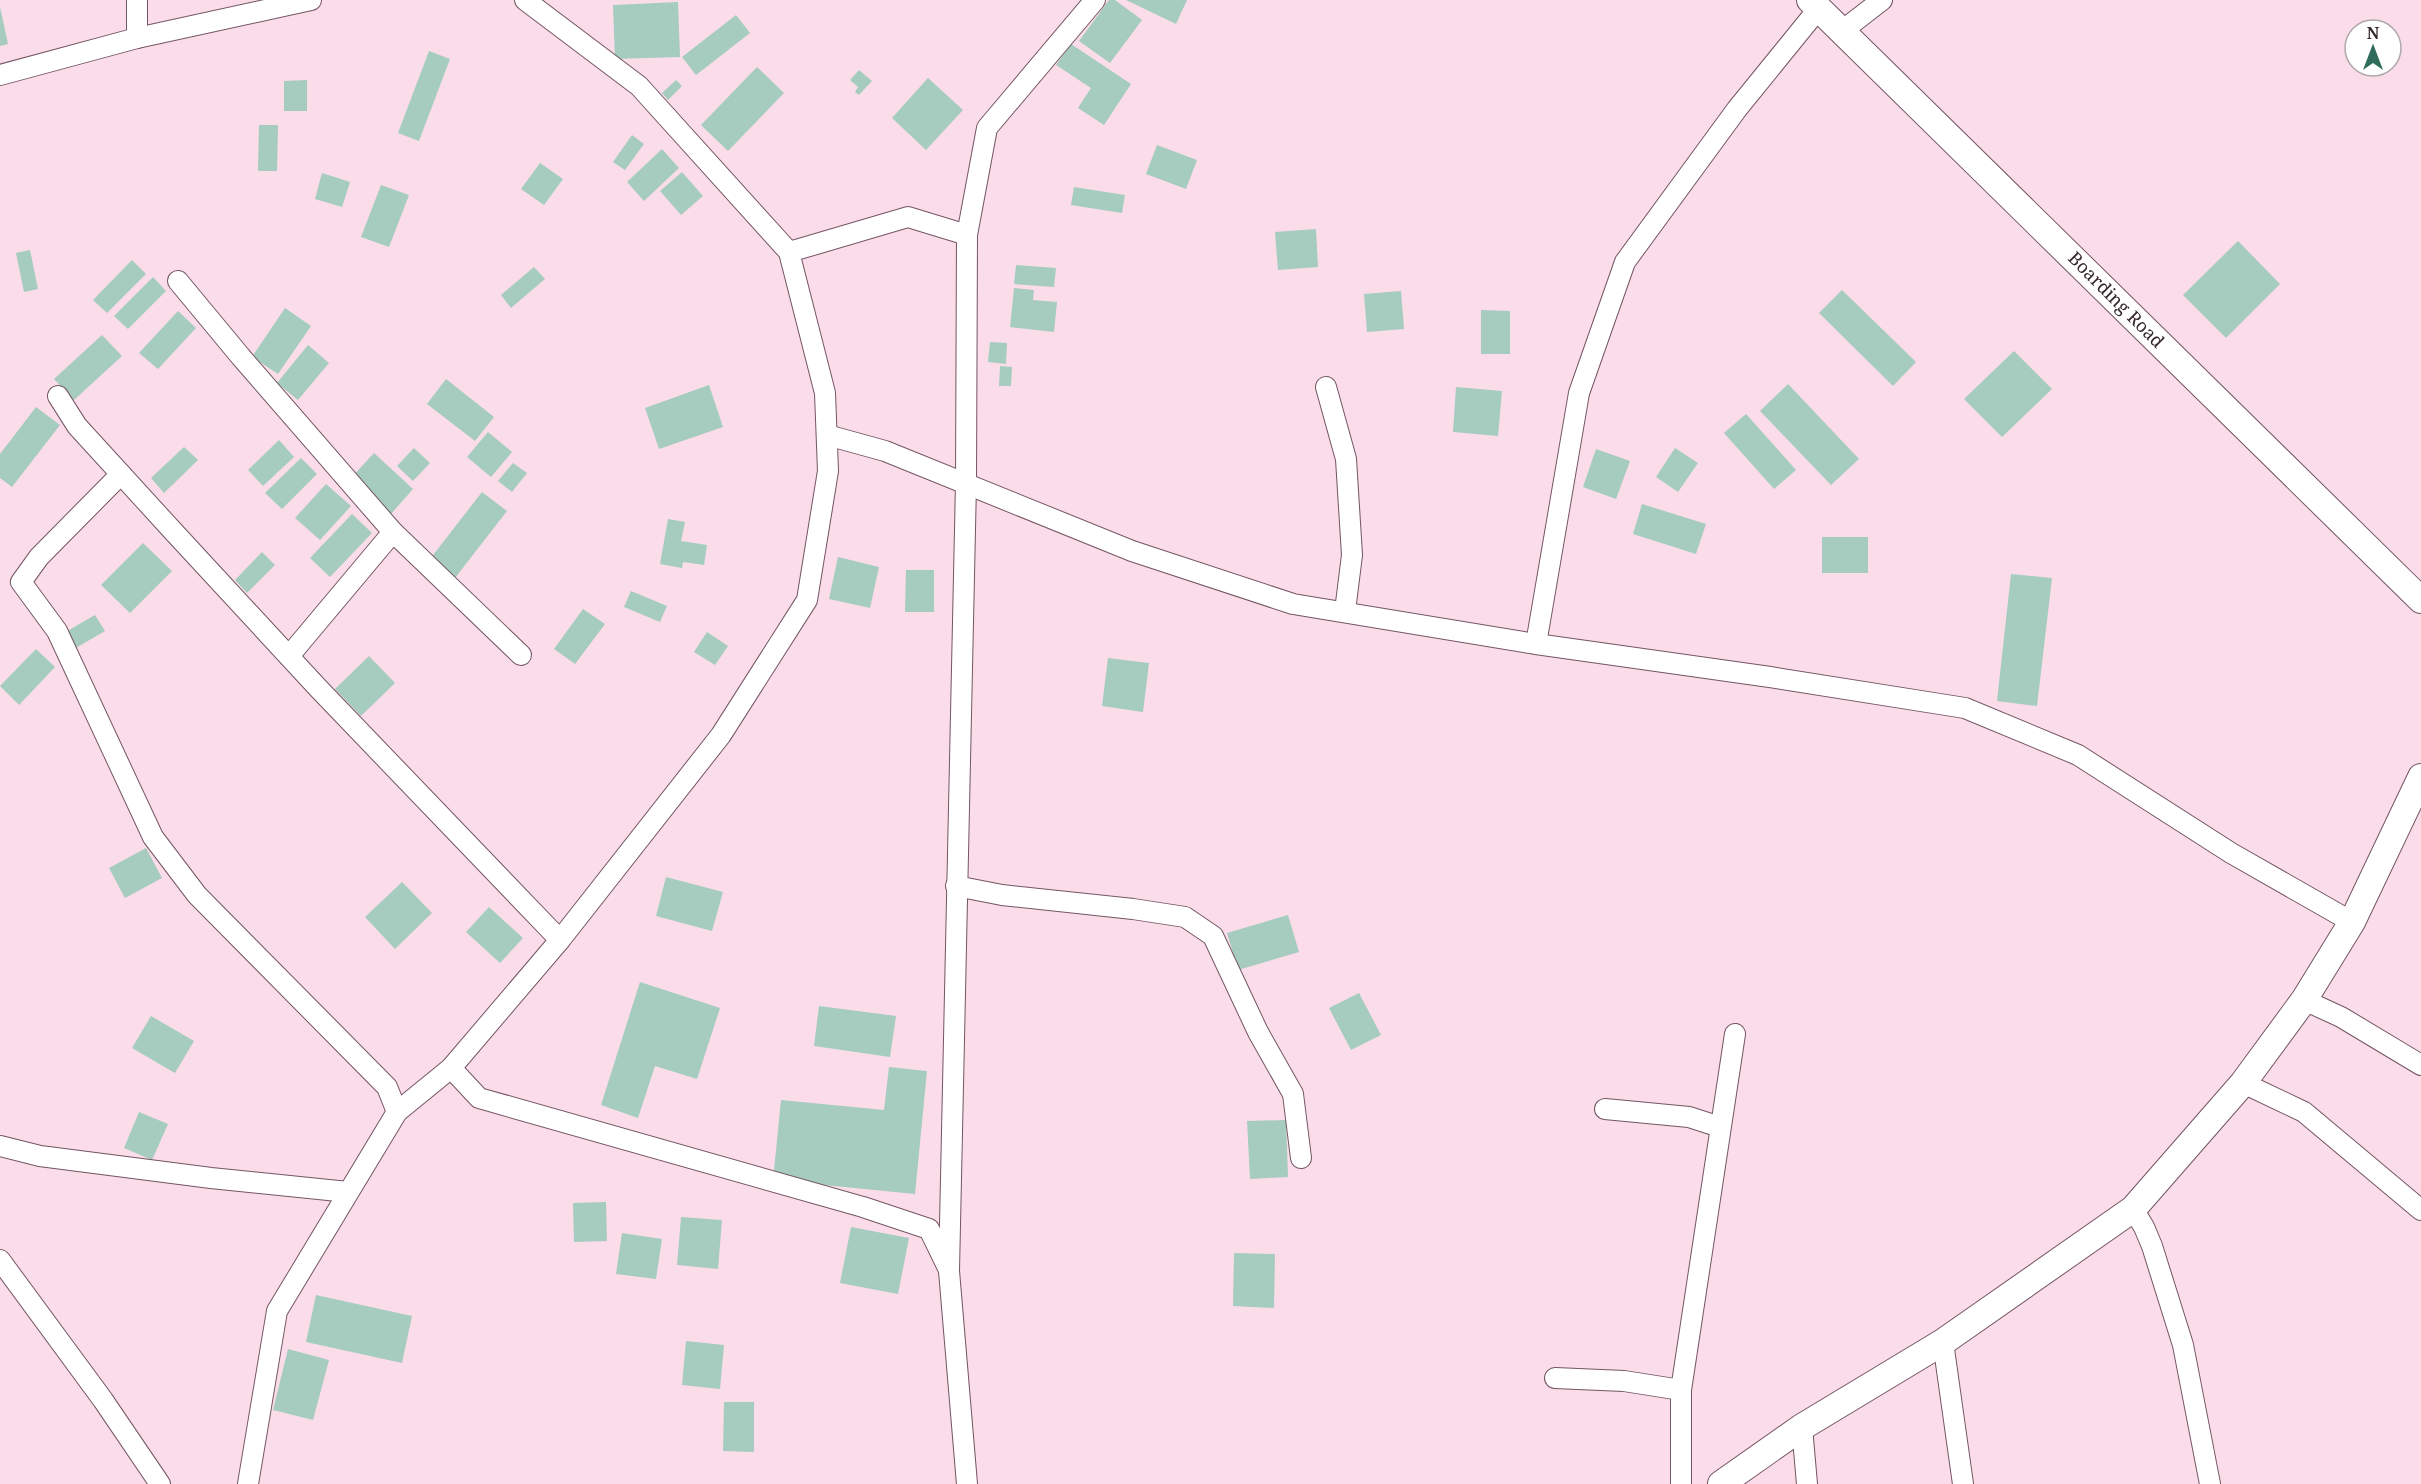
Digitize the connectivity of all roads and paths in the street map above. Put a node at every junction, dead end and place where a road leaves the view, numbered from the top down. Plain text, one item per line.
1 (137, 0) edge
2 (311, 0) edge
3 (525, 0) edge
4 (1095, 0) edge
5 (1882, 0) edge
6 (1815, 4) edge
7 (1842, 31) junction
8 (137, 38) junction
9 (0, 75) edge
10 (967, 235) junction
11 (789, 252) junction
12 (178, 281) dead end
13 (1326, 387) dead end
14 (58, 396) dead end
15 (827, 435) junction
16 (122, 474) junction
17 (966, 483) junction
18 (393, 532) junction
19 (2421, 600) edge
20 (1345, 611) junction
21 (1536, 644) junction
22 (521, 655) dead end
23 (289, 656) junction
24 (2421, 777) edge
25 (956, 886) junction
26 (2352, 921) junction
27 (560, 940) junction
28 (2304, 1000) junction
29 (1735, 1034) dead end
30 (2421, 1065) edge
31 (451, 1068) junction
32 (2243, 1083) junction
33 (1605, 1110) dead end
34 (397, 1112) junction
35 (1720, 1127) junction
36 (0, 1146) edge
37 (1301, 1158) dead end
38 (348, 1192) junction
39 (2133, 1209) junction
40 (2421, 1210) edge
41 (0, 1260) edge
42 (949, 1271) junction
43 (1943, 1342) junction
44 (1555, 1378) dead end
45 (1681, 1390) junction
46 (1802, 1427) junction
47 (160, 1484) edge
48 (248, 1484) edge
49 (967, 1484) edge
50 (1681, 1484) edge
51 (1721, 1484) edge
52 (1807, 1484) edge
53 (1963, 1484) edge
54 (2210, 1484) edge

1 - 8 street
2 - 8 street
3 - 11 street
4 - 10 street
5 - 7 street
6 - 7 main road, Boarding Road
6 - 21 street
7 - 19 main road, Boarding Road
8 - 9 street
10 - 11 street
10 - 17 street
11 - 15 street
12 - 18 street
13 - 20 street
14 - 16 street
15 - 17 street
15 - 27 street
16 - 23 street
16 - 34 street
17 - 20 street
17 - 25 street
18 - 22 street
18 - 23 street
20 - 21 street
21 - 26 street
23 - 27 street
24 - 26 main road
25 - 37 street
25 - 42 street
26 - 28 main road
27 - 31 street
28 - 30 street
28 - 32 main road
29 - 35 street
31 - 34 street
31 - 42 street
32 - 39 main road
32 - 40 street
33 - 35 street
34 - 38 street
35 - 45 street
36 - 38 street
38 - 48 street
39 - 43 main road
39 - 54 street
41 - 47 street
42 - 49 street
43 - 46 main road
43 - 53 street
44 - 45 street
45 - 50 street
46 - 51 main road
46 - 52 street

